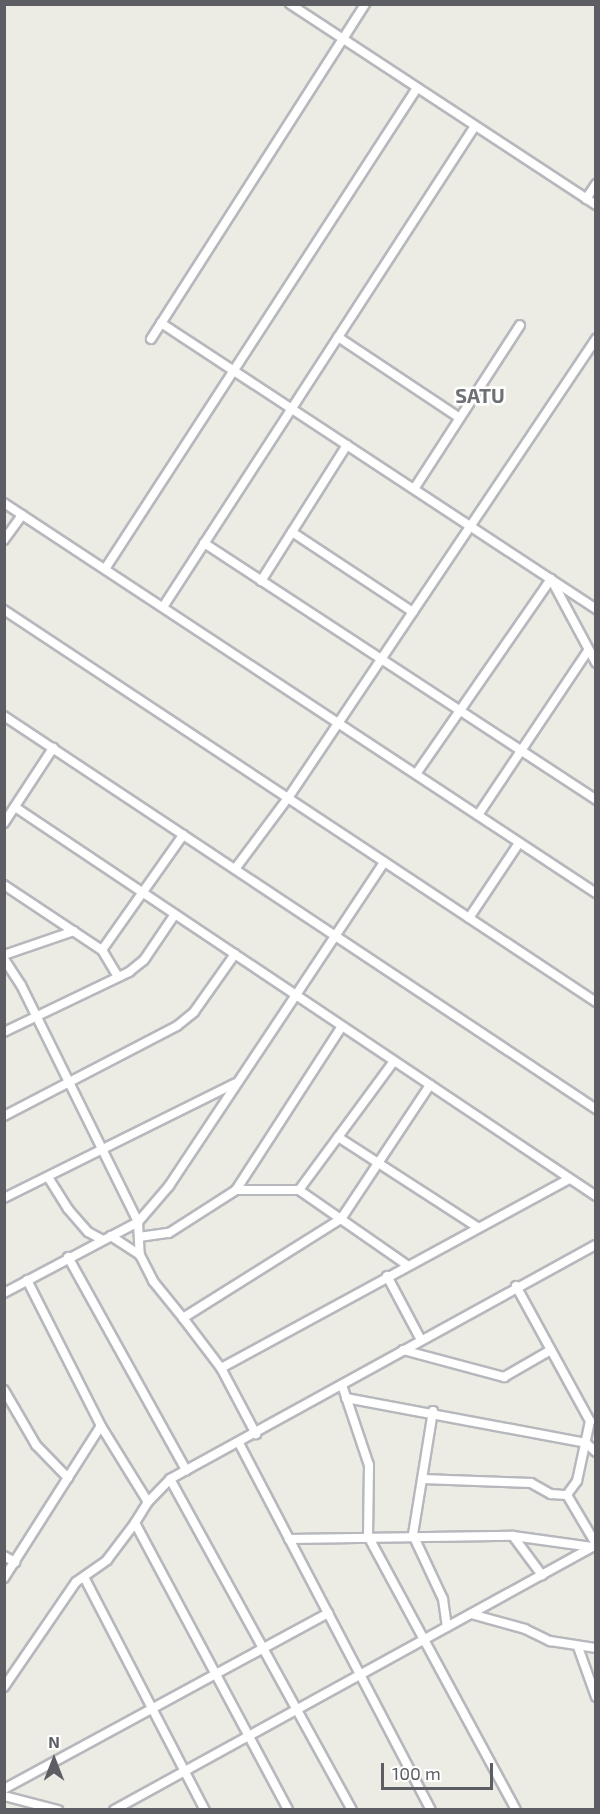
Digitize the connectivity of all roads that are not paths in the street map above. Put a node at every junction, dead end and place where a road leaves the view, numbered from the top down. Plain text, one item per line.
1 (290, 4) edge
2 (365, 4) edge
3 (342, 39) junction
4 (417, 88) junction
5 (475, 126) junction
6 (596, 184) edge
7 (586, 199) junction
8 (596, 205) edge
9 (161, 323) junction
10 (520, 326) dead end
11 (338, 336) junction
12 (151, 339) dead end
13 (596, 339) edge
14 (234, 370) junction
15 (291, 409) junction
16 (460, 418) junction
17 (347, 445) junction
18 (414, 489) junction
19 (4, 503) edge
20 (22, 515) junction
21 (470, 526) junction
22 (292, 532) junction
23 (4, 540) edge
24 (204, 543) junction
25 (105, 569) junction
26 (551, 579) junction
27 (261, 580) junction
28 (163, 607) junction
29 (596, 609) edge
30 (4, 610) edge
31 (413, 612) junction
32 (587, 652) junction
33 (381, 660) junction
34 (596, 663) edge
35 (460, 711) junction
36 (4, 716) edge
37 (338, 723) junction
38 (53, 748) junction
39 (520, 751) junction
40 (416, 774) junction
41 (288, 798) junction
42 (596, 800) edge
43 (15, 807) junction
44 (478, 815) junction
45 (4, 823) edge
46 (183, 835) junction
47 (519, 843) junction
48 (384, 862) junction
49 (235, 869) junction
50 (4, 885) edge
51 (142, 892) junction
52 (596, 893) edge
53 (175, 914) junction
54 (469, 918) junction
55 (74, 931) junction
56 (334, 935) junction
57 (102, 950) junction
58 (235, 954) junction
59 (4, 957) edge
60 (118, 977) junction
61 (295, 994) junction
62 (596, 1002) edge
63 (37, 1017) junction
64 (342, 1026) junction
65 (4, 1032) edge
66 (394, 1061) junction
67 (69, 1080) junction
68 (234, 1084) junction
69 (430, 1085) junction
70 (596, 1109) edge
71 (4, 1116) edge
72 (338, 1137) junction
73 (102, 1151) junction
74 (378, 1163) junction
75 (48, 1177) junction
76 (570, 1179) junction
77 (236, 1190) junction
78 (299, 1190) junction
79 (596, 1196) edge
80 (4, 1198) edge
81 (341, 1219) junction
82 (138, 1222) junction
83 (477, 1227) junction
84 (139, 1237) junction
85 (107, 1238) junction
86 (595, 1247) edge
87 (140, 1255) junction
88 (68, 1257) junction
89 (407, 1265) junction
90 (387, 1276) junction
91 (27, 1281) junction
92 (516, 1286) junction
93 (4, 1293) edge
94 (183, 1318) junction
95 (421, 1340) junction
96 (403, 1350) junction
97 (551, 1350) junction
98 (221, 1368) junction
99 (342, 1385) junction
100 (4, 1390) edge
101 (346, 1398) junction
102 (434, 1411) junction
103 (102, 1426) junction
104 (256, 1434) junction
105 (238, 1443) junction
106 (586, 1443) junction
107 (596, 1452) edge
108 (186, 1470) junction
109 (69, 1478) junction
110 (170, 1479) junction
111 (422, 1479) junction
112 (567, 1495) junction
113 (148, 1502) junction
114 (135, 1523) junction
115 (413, 1535) junction
116 (368, 1536) junction
117 (513, 1536) junction
118 (289, 1539) junction
119 (595, 1546) edge
120 (4, 1556) edge
121 (15, 1562) junction
122 (542, 1575) junction
123 (84, 1577) junction
124 (4, 1578) edge
125 (328, 1613) junction
126 (471, 1614) junction
127 (447, 1627) junction
128 (424, 1640) junction
129 (262, 1647) junction
130 (578, 1647) junction
131 (596, 1648) edge
132 (214, 1672) junction
133 (360, 1675) junction
134 (4, 1687) edge
135 (596, 1697) edge
136 (150, 1707) junction
137 (297, 1710) junction
138 (249, 1736) junction
139 (183, 1772) junction
140 (4, 1789) edge
141 (4, 1796) edge
142 (58, 1809) edge
143 (114, 1809) edge
144 (205, 1809) edge
145 (288, 1809) edge
146 (352, 1809) edge
147 (431, 1809) edge
148 (516, 1809) edge

1 - 3 street
2 - 3 street
3 - 4 street
3 - 9 street
4 - 5 street
4 - 14 street
5 - 7 street
5 - 11 street
6 - 7 street
7 - 8 street
9 - 12 street
9 - 14 street
10 - 16 street
11 - 15 street
11 - 16 street
13 - 21 street
14 - 15 street
14 - 25 street
15 - 17 street
15 - 24 street
16 - 18 street
17 - 18 street
17 - 22 street
18 - 21 street
19 - 20 street
20 - 23 street
20 - 25 street
21 - 26 street
21 - 31 street
22 - 27 street
22 - 31 street
24 - 27 street
24 - 28 street
25 - 28 street
26 - 29 street
26 - 32 street
26 - 35 street
27 - 33 street
28 - 37 street
30 - 41 street
31 - 33 street
32 - 34 street
32 - 39 street
33 - 35 street
33 - 37 street
35 - 39 street
35 - 40 street
36 - 38 street
37 - 40 street
37 - 41 street
38 - 43 street
38 - 46 street
39 - 42 street
39 - 44 street
40 - 44 street
41 - 48 street
41 - 49 street
43 - 45 street
43 - 51 street
44 - 47 street
46 - 49 street
46 - 51 street
47 - 52 street
47 - 54 street
48 - 54 street
48 - 56 street
49 - 56 street
50 - 55 street
51 - 53 street
51 - 57 street
53 - 58 street
53 - 60 street
54 - 62 street
55 - 57 street
55 - 59 street
56 - 61 street
56 - 70 street
57 - 60 street
58 - 61 street
58 - 67 street
59 - 63 street
60 - 63 street
61 - 64 street
61 - 68 street
63 - 65 street
63 - 67 street
64 - 66 street
64 - 77 street
66 - 69 street
66 - 72 street
67 - 71 street
67 - 73 street
68 - 73 street
68 - 82 street
69 - 74 street
69 - 76 street
72 - 74 street
72 - 78 street
73 - 75 street
73 - 82 street
74 - 81 street
74 - 83 street
75 - 80 street
75 - 85 street
76 - 79 street
76 - 83 street
77 - 78 street
77 - 84 street
78 - 81 street
81 - 89 street
81 - 94 street
82 - 84 street
82 - 85 street
83 - 89 street
84 - 87 street
85 - 87 street
85 - 88 street
86 - 92 street
87 - 94 street
88 - 91 street
88 - 108 street
89 - 90 street
90 - 95 street
90 - 98 street
91 - 93 street
91 - 103 street
92 - 95 street
92 - 97 street
94 - 98 street
95 - 96 street
96 - 97 street
96 - 99 street
97 - 106 street
98 - 104 street
99 - 101 street
99 - 104 street
100 - 109 street
101 - 102 street
101 - 116 street
102 - 106 street
102 - 111 street
103 - 109 street
103 - 113 street
104 - 105 street
105 - 108 street
105 - 118 street
106 - 107 street
106 - 112 street
108 - 110 street
109 - 121 street
110 - 113 street
110 - 129 street
111 - 112 street
111 - 115 street
112 - 119 street
113 - 114 street
114 - 123 street
114 - 132 street
115 - 116 street
115 - 117 street
115 - 127 street
116 - 118 street
116 - 128 street
117 - 119 street
117 - 122 street
118 - 125 street
119 - 122 street
120 - 121 street
121 - 124 street
122 - 126 street
123 - 134 street
123 - 136 street
125 - 129 street
125 - 133 street
126 - 127 street
126 - 130 street
127 - 128 street
128 - 133 street
128 - 148 street
129 - 132 street
129 - 137 street
130 - 131 street
130 - 135 street
132 - 136 street
132 - 138 street
133 - 137 street
133 - 147 street
136 - 139 street
136 - 140 street
137 - 138 street
137 - 146 street
138 - 139 street
138 - 145 street
139 - 143 street
139 - 144 street
141 - 142 street

